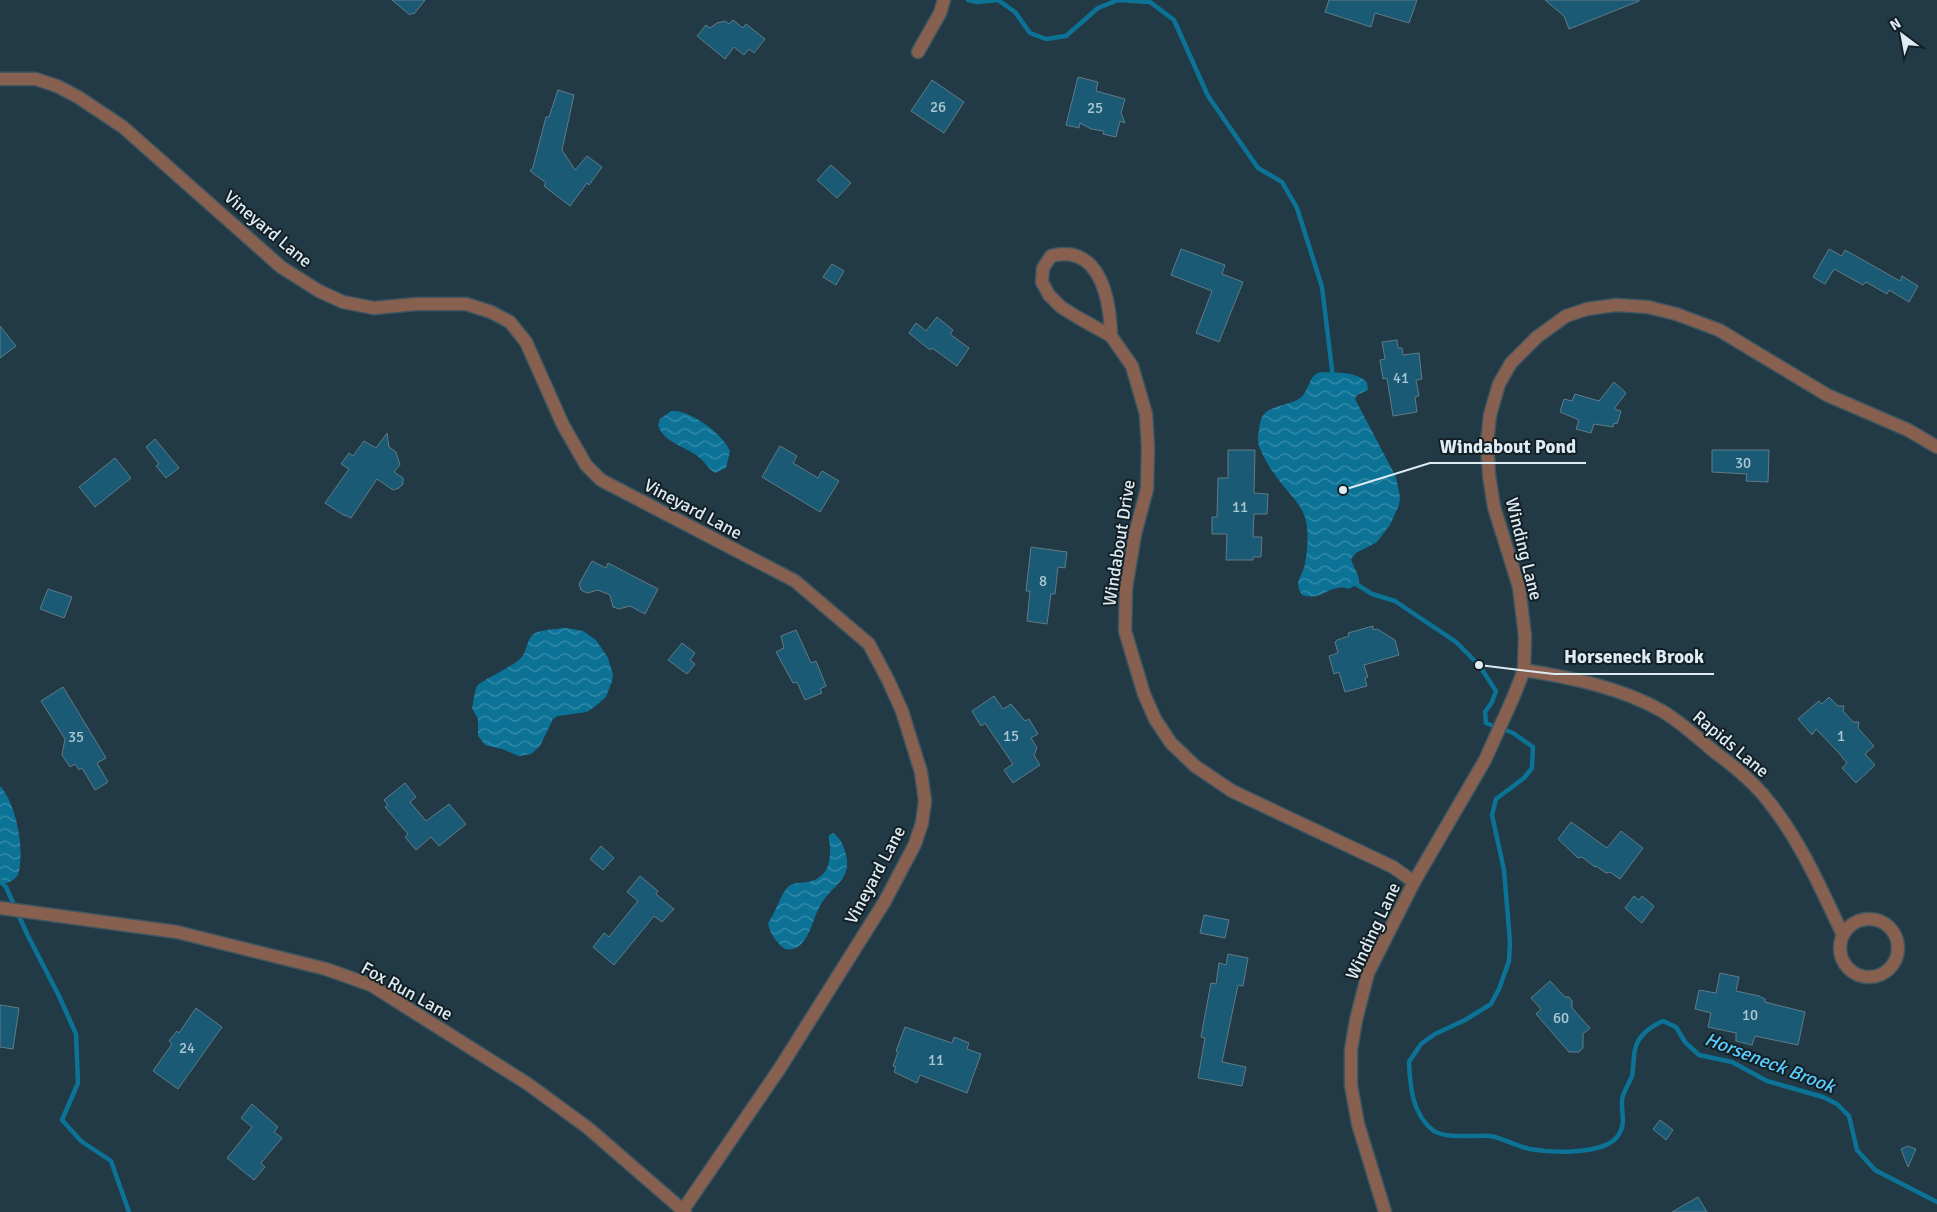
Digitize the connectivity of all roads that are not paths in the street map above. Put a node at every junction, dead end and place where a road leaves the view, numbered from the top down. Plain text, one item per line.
1 (944, 0) edge
2 (918, 52) dead end
3 (0, 79) edge
4 (1111, 336) junction
5 (1937, 447) edge
6 (1524, 670) junction
7 (1414, 882) junction
8 (0, 908) edge
9 (1843, 934) junction
10 (684, 1211) edge
11 (1385, 1212) edge

1 - 2 street
3 - 10 street, Vineyard Lane
4 - 4 street, Windabout Drive
4 - 7 street, Windabout Drive
5 - 6 street, Winding Lane
6 - 7 street, Winding Lane
6 - 9 street, Rapids Lane
7 - 11 street, Winding Lane
8 - 10 street, Fox Run Lane
9 - 9 street

